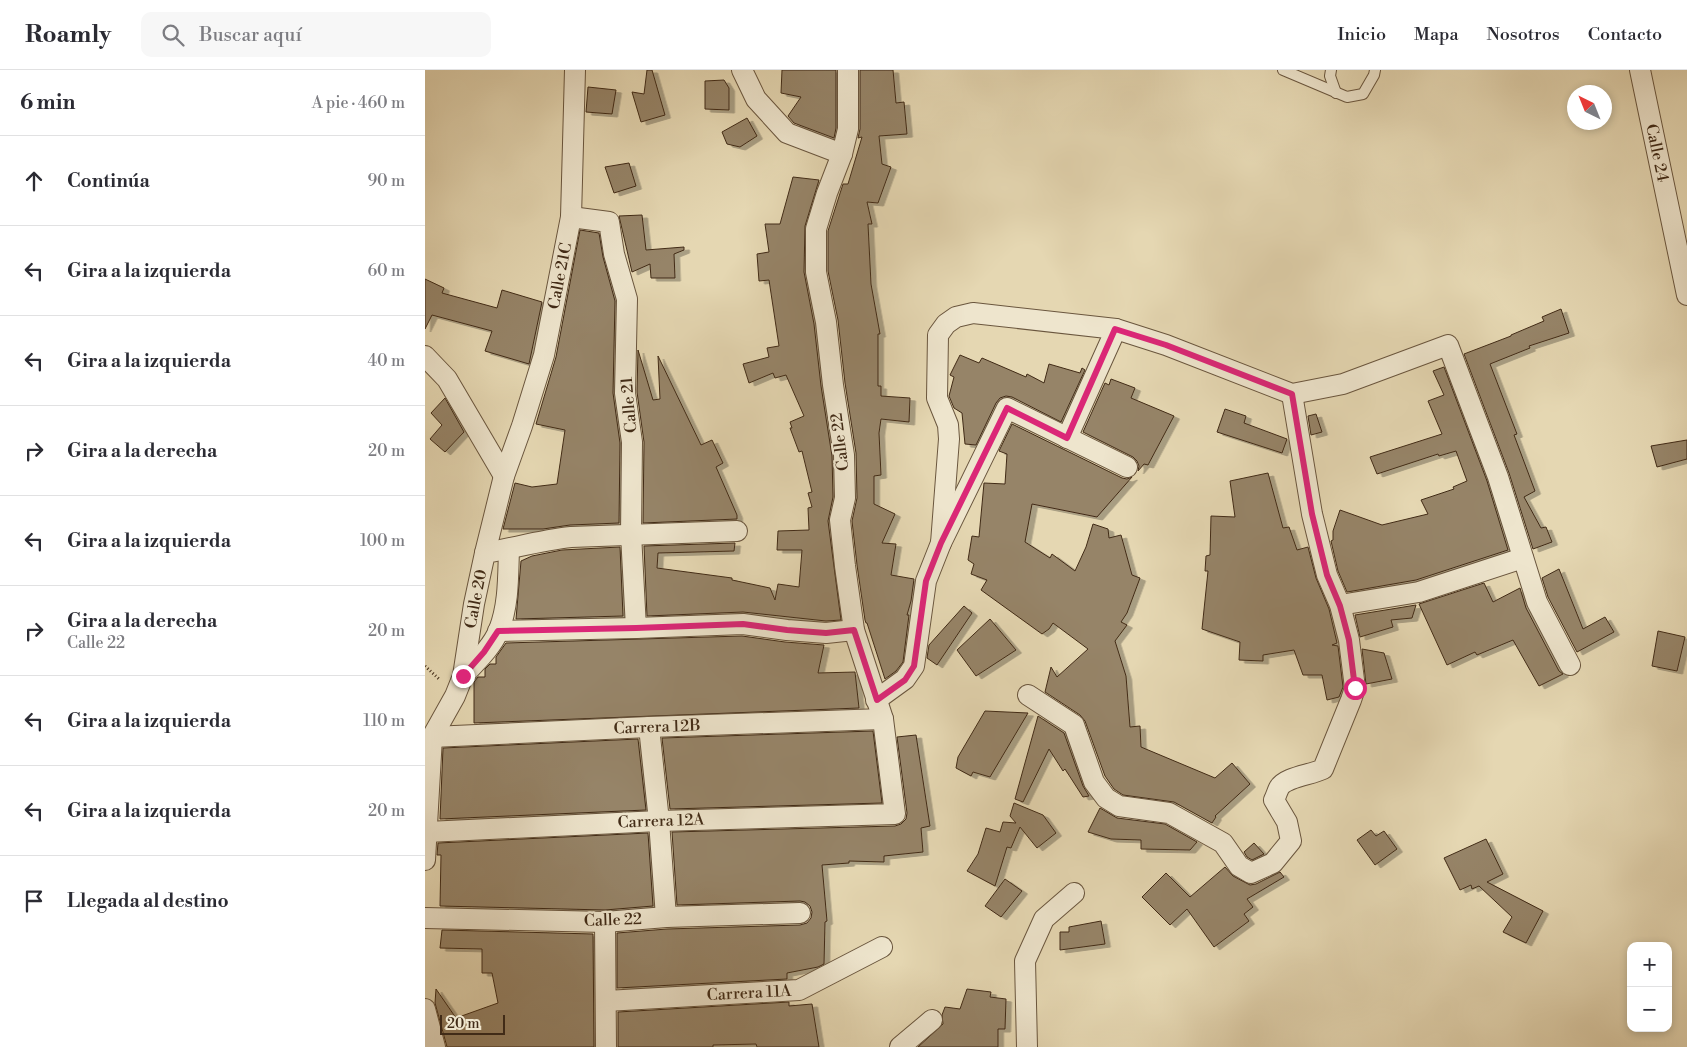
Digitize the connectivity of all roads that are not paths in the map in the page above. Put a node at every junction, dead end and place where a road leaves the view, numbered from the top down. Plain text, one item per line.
1 (575, 70) edge
2 (742, 70) edge
3 (848, 70) edge
4 (1283, 70) edge
5 (1331, 70) edge
6 (1375, 70) edge
7 (1640, 70) edge
8 (1336, 93) junction
9 (842, 154) junction
10 (571, 217) junction
11 (1687, 295) edge
12 (1115, 329) junction
13 (425, 356) edge
14 (1292, 394) junction
15 (1067, 438) junction
16 (1127, 467) dead end
17 (505, 476) junction
18 (737, 531) dead end
19 (631, 534) junction
20 (941, 543) junction
21 (509, 549) junction
22 (485, 553) junction
23 (1523, 558) junction
24 (1340, 606) junction
25 (636, 628) junction
26 (854, 630) junction
27 (498, 631) junction
28 (1570, 665) dead end
29 (463, 676) junction
30 (1028, 695) dead end
31 (877, 700) junction
32 (883, 719) junction
33 (649, 727) junction
34 (432, 737) junction
35 (427, 802) edge
36 (895, 814) joint
37 (659, 821) junction
38 (427, 832) junction
39 (425, 860) edge
40 (1074, 893) dead end
41 (800, 913) dead end
42 (666, 917) junction
43 (425, 918) edge
44 (605, 922) junction
45 (882, 947) dead end
46 (606, 1001) junction
47 (425, 1009) edge
48 (932, 1020) dead end
49 (435, 1047) edge
50 (606, 1047) edge
51 (900, 1047) edge
52 (1027, 1047) edge

1 - 10 street, Calle 21C
2 - 9 street
3 - 9 street, Calle 22
4 - 8 lane
5 - 8 lane
6 - 8 lane
7 - 11 street, Calle 24
9 - 26 street, Calle 22
10 - 17 street, Calle 21C
10 - 19 street, Calle 21
12 - 14 street
12 - 15 street
12 - 20 street
13 - 17 street
14 - 23 street
14 - 24 street
15 - 16 street
15 - 20 street
17 - 22 street, Calle 21C
18 - 19 street, Calle 20
19 - 21 street, Calle 20
19 - 25 street, Calle 21
20 - 31 street
21 - 22 street, Calle 20
21 - 27 street
22 - 29 street, Calle 20
23 - 24 street
23 - 28 street
24 - 30 street
25 - 26 street
25 - 27 street
26 - 31 street, Calle 22
27 - 29 street
29 - 34 street, Calle 20
31 - 32 street, Calle 22
32 - 33 street, Carrera 12B
32 - 36 street, Calle 22
33 - 34 street, Carrera 12B
33 - 37 street
34 - 35 street, Calle 20
35 - 38 street, Calle 20
36 - 37 street, Carrera 12A
37 - 38 street, Carrera 12A
37 - 42 street
38 - 39 street, Calle 20
40 - 52 street
41 - 42 street, Calle 22
42 - 44 street, Calle 22
43 - 44 street, Calle 22
44 - 46 street
45 - 46 street, Carrera 11A
46 - 50 street
47 - 49 street
48 - 51 street

